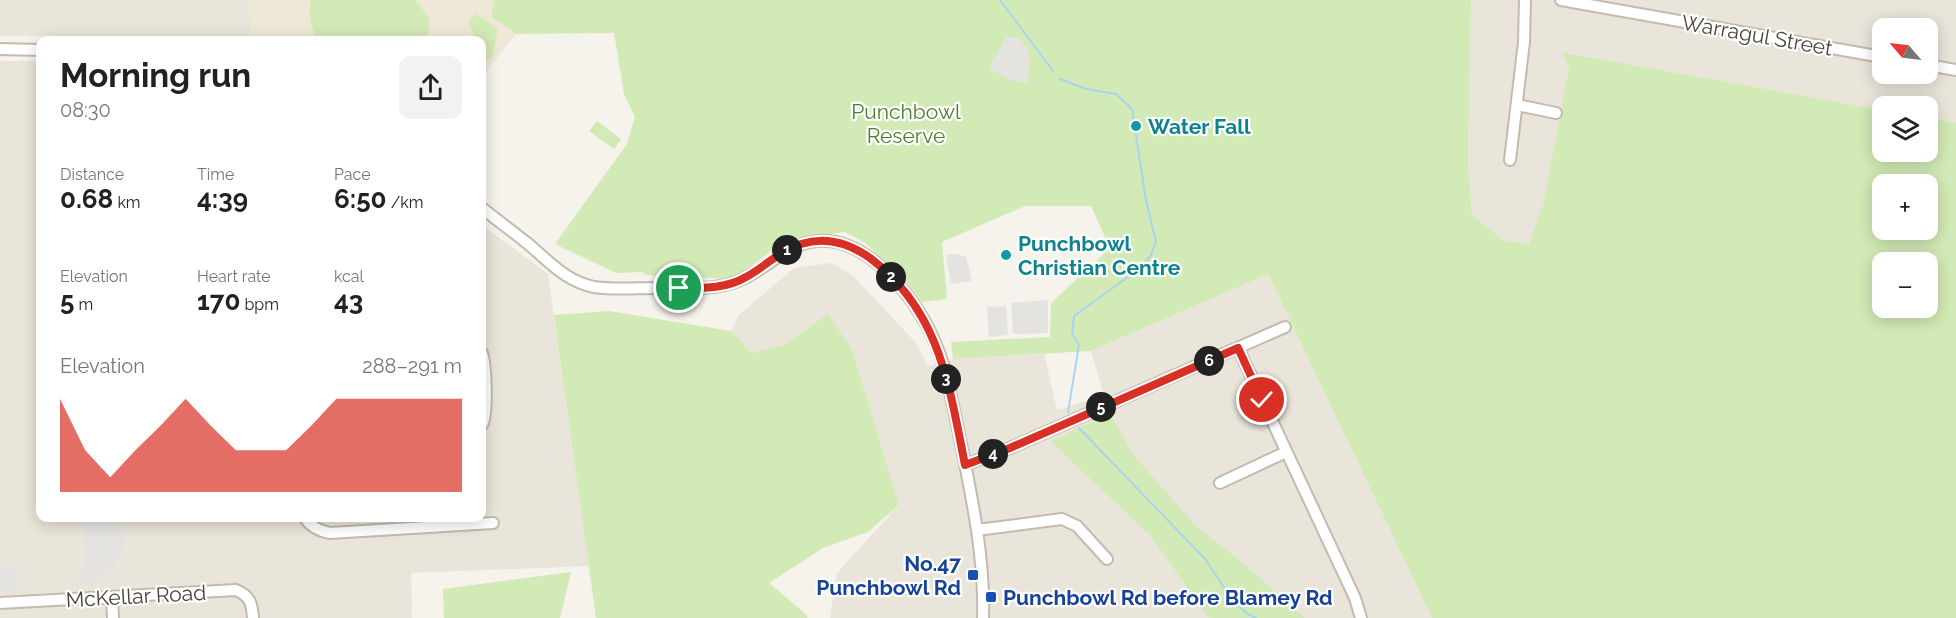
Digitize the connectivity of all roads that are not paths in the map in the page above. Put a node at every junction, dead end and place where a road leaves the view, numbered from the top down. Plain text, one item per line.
1 (1525, 0) edge
2 (1561, 0) edge
3 (0, 49) edge
4 (36, 50) edge
5 (1872, 55) edge
6 (1938, 67) edge
7 (1956, 70) edge
8 (1517, 105) junction
9 (1556, 114) dead end
10 (1510, 160) dead end
11 (486, 211) edge
12 (1286, 327) dead end
13 (1238, 348) junction
14 (1286, 452) junction
15 (965, 465) junction
16 (1220, 483) dead end
17 (308, 522) edge
18 (493, 523) dead end
19 (977, 530) junction
20 (1107, 559) dead end
21 (112, 597) junction
22 (0, 603) edge
23 (113, 618) edge
24 (253, 618) edge
25 (983, 618) edge
26 (1361, 618) edge

1 - 8 street
2 - 5 street, Warragul Street
3 - 4 street
6 - 7 street
8 - 9 street
8 - 10 street
11 - 15 street
12 - 13 street
13 - 14 street
13 - 15 street
14 - 16 street
14 - 26 street
15 - 19 street
17 - 18 street
19 - 20 street
19 - 25 street
21 - 22 street, McKellar Road
21 - 23 street
21 - 24 street, McKellar Road

